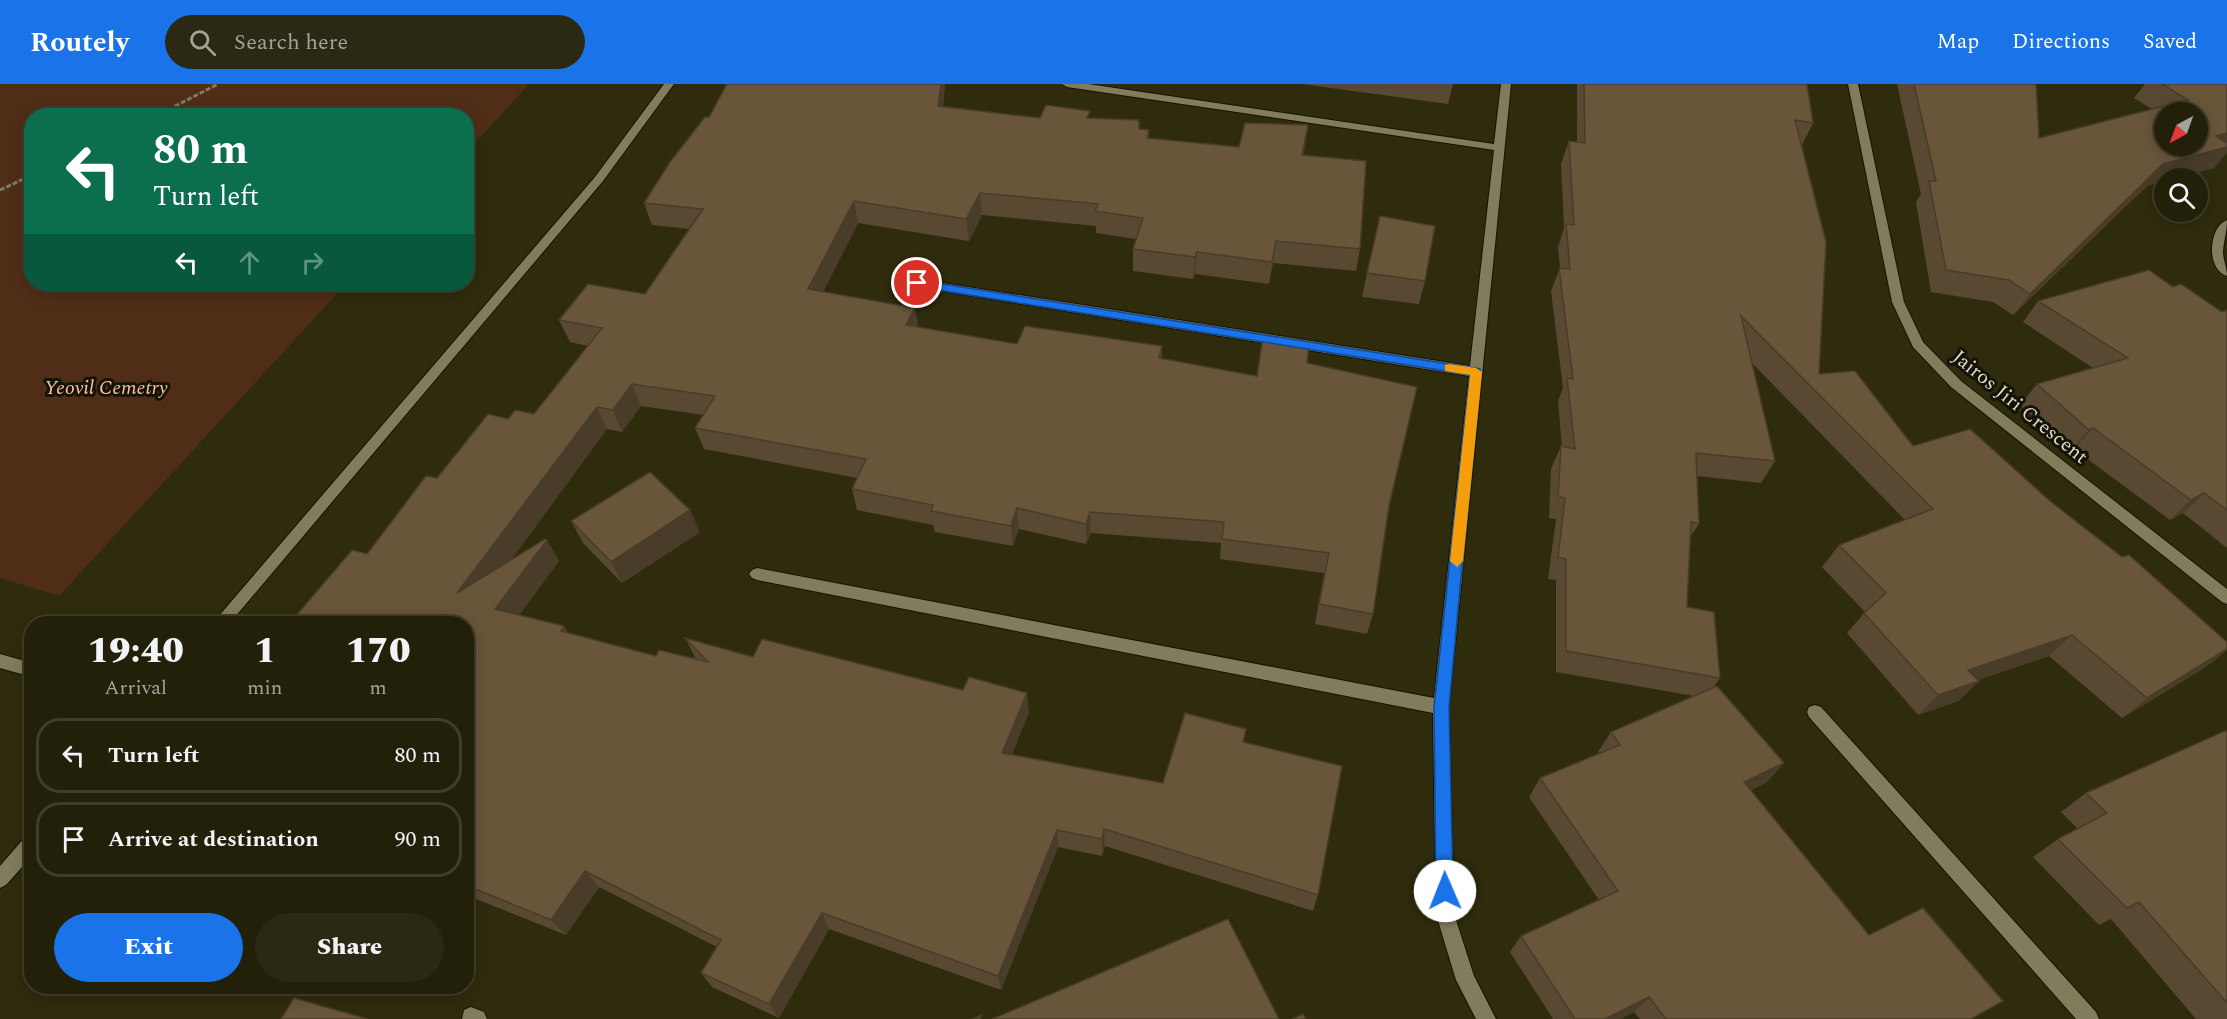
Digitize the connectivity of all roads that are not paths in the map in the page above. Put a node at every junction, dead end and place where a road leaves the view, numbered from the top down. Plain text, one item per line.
1 (669, 84) edge
2 (1067, 84) edge
3 (1506, 84) edge
4 (1853, 84) edge
5 (1501, 148) junction
6 (2227, 224) edge
7 (2227, 272) edge
8 (917, 283) dead end
9 (1476, 372) junction
10 (757, 574) dead end
11 (2227, 598) edge
12 (227, 616) edge
13 (0, 662) edge
14 (24, 668) edge
15 (1442, 707) junction
16 (1815, 712) dead end
17 (24, 851) edge
18 (0, 879) edge
19 (1486, 1019) edge
20 (2089, 1019) edge

1 - 12 street
2 - 5 street
3 - 5 street
4 - 11 street, Jairos Jiri Crescent
5 - 9 street
6 - 7 street
8 - 9 street
9 - 15 street
10 - 15 street
13 - 14 street
15 - 19 street
16 - 20 street
17 - 18 street

